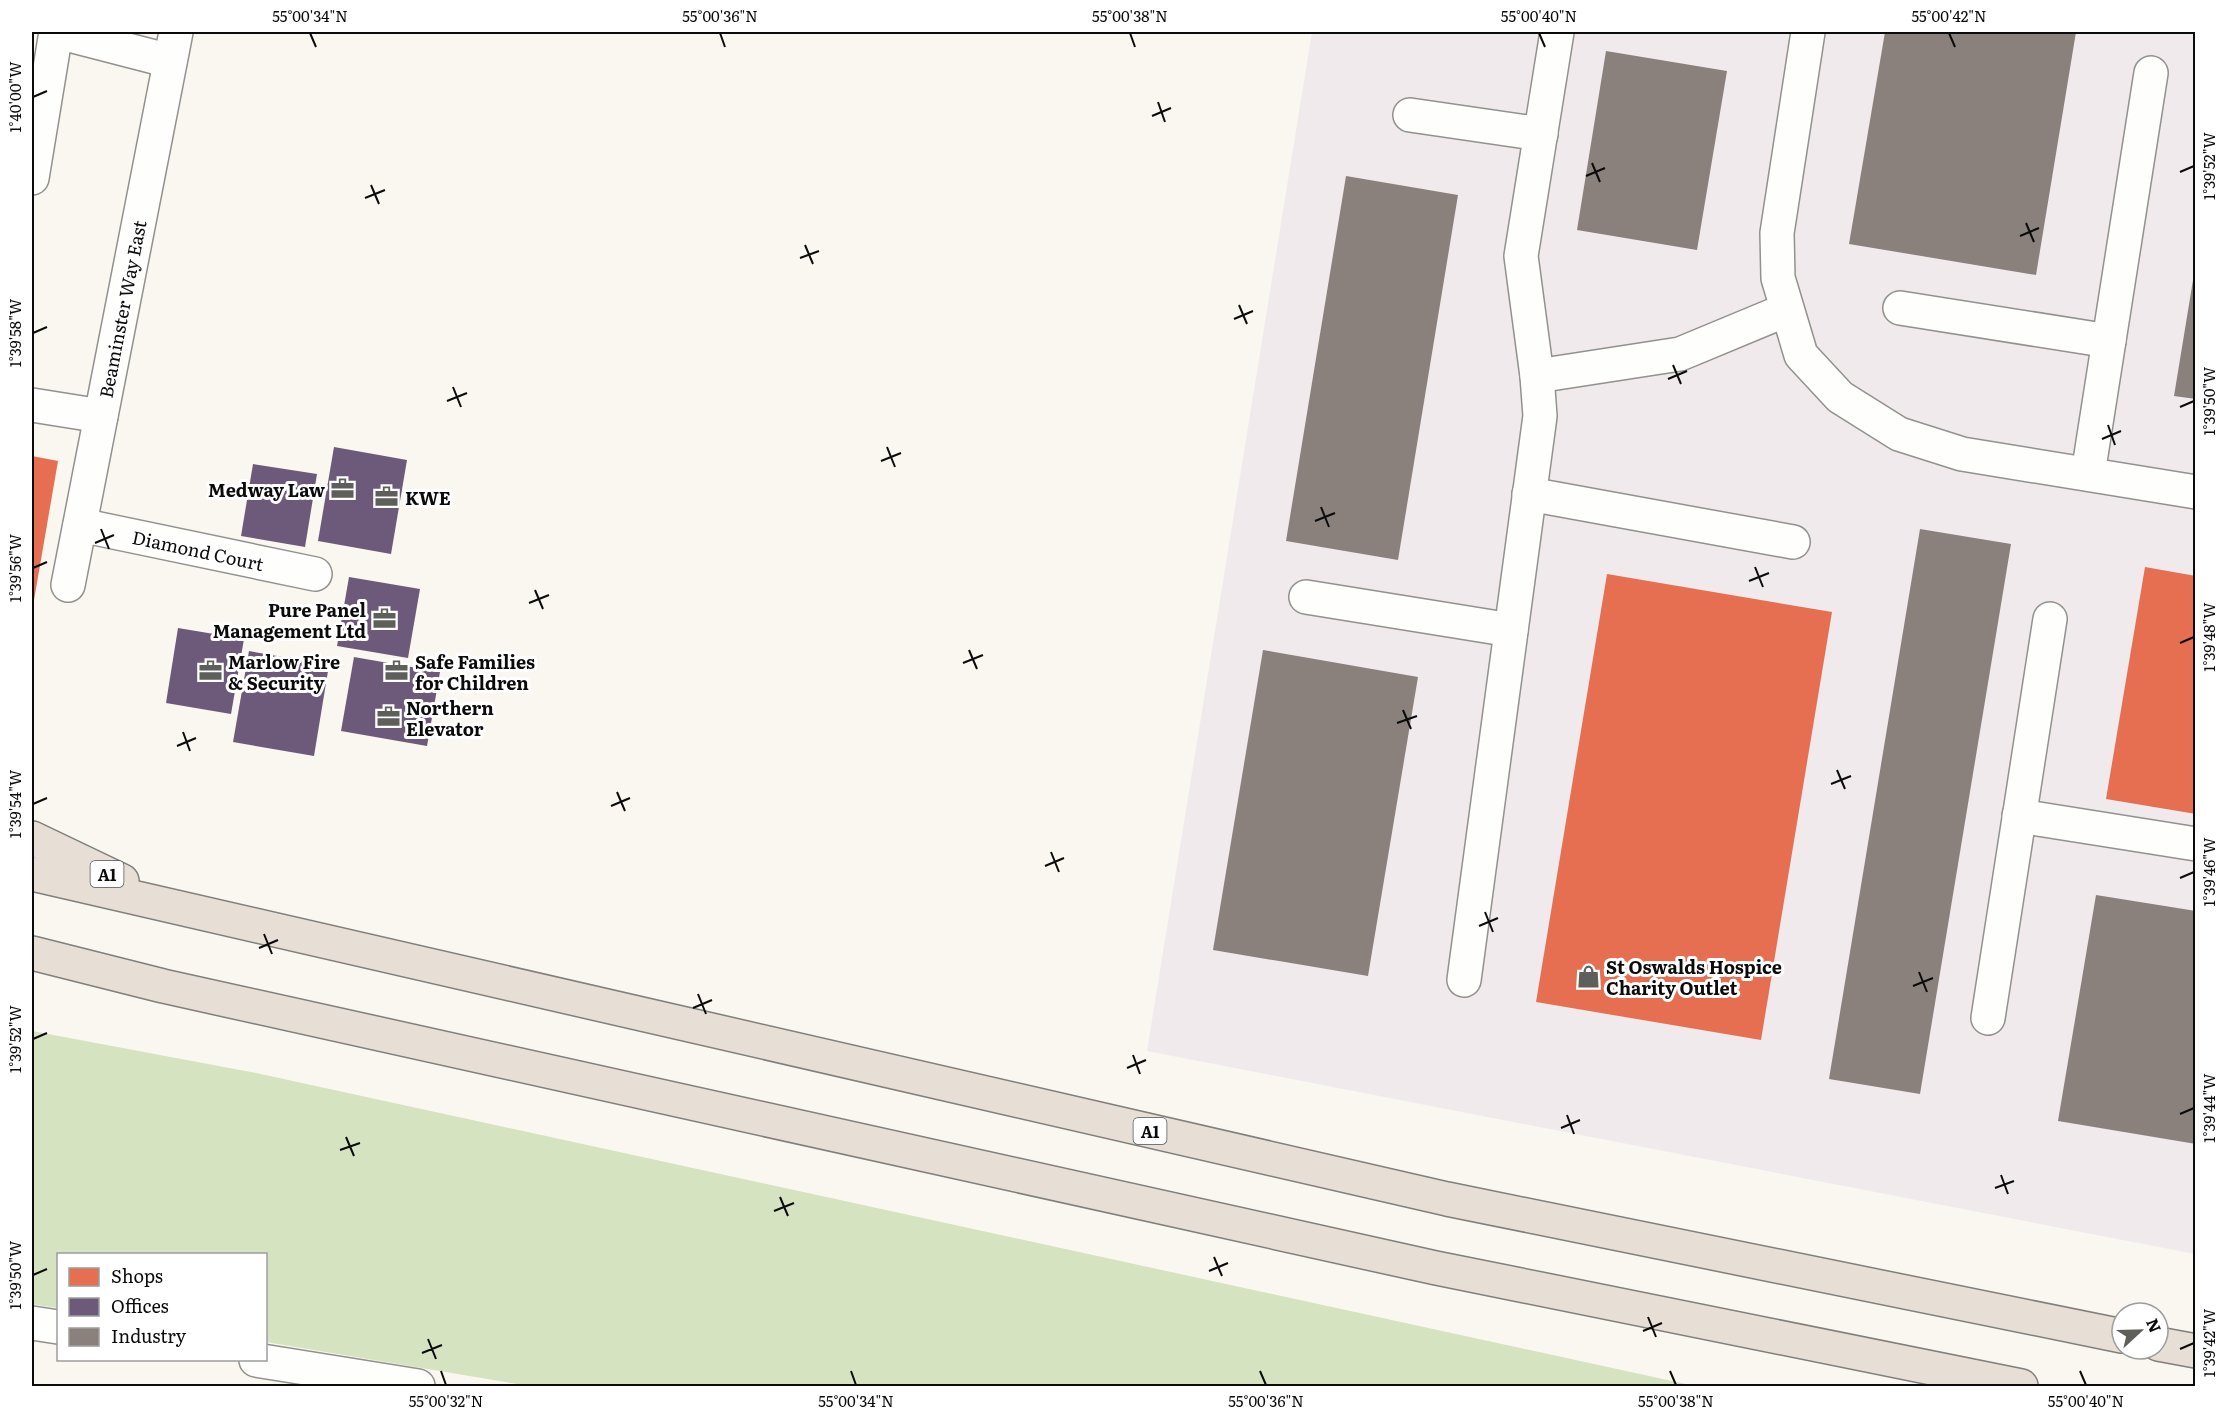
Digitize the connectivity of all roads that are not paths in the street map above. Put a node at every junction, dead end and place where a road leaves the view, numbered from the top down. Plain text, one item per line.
1 (57, 32) edge
2 (1557, 32) edge
3 (1808, 32) edge
4 (173, 46) edge
5 (2151, 73) dead end
6 (1410, 115) dead end
7 (1542, 134) junction
8 (32, 178) edge
9 (1900, 308) dead end
10 (1786, 310) junction
11 (2109, 341) junction
12 (1537, 376) junction
13 (32, 405) edge
14 (101, 416) junction
15 (2088, 474) junction
16 (2196, 492) edge
17 (1529, 494) junction
18 (80, 525) junction
19 (1793, 542) dead end
20 (315, 574) dead end
21 (68, 585) dead end
22 (1306, 597) dead end
23 (2050, 619) dead end
24 (1511, 630) junction
25 (2019, 816) junction
26 (32, 838) edge
27 (2196, 844) edge
28 (32, 874) edge
29 (182, 909) junction
30 (32, 953) edge
31 (32, 977) edge
32 (1464, 980) dead end
33 (163, 986) junction
34 (1988, 1018) dead end
35 (32, 1323) edge
36 (57, 1327) edge
37 (2110, 1334) edge
38 (2170, 1346) edge
39 (2196, 1351) edge
40 (267, 1361) edge
41 (403, 1385) edge
42 (2021, 1386) edge

1 - 4 street
1 - 8 street
2 - 7 street
3 - 10 street
4 - 14 street, Beaminster Way East
5 - 11 street
6 - 7 street
7 - 12 street
9 - 11 street
10 - 12 street
10 - 15 street
11 - 15 street
12 - 17 street
13 - 14 street
14 - 18 street, Beaminster Way East
15 - 16 street
17 - 19 street
17 - 24 street
18 - 20 street, Diamond Court
18 - 21 street, Beaminster Way East
22 - 24 street
23 - 25 street
24 - 32 street
25 - 27 street
25 - 34 street
26 - 29 highway, A1
28 - 29 highway, A1
29 - 37 highway, A1
30 - 33 highway
31 - 33 highway
33 - 42 highway
35 - 36 street
38 - 39 highway
40 - 41 street

